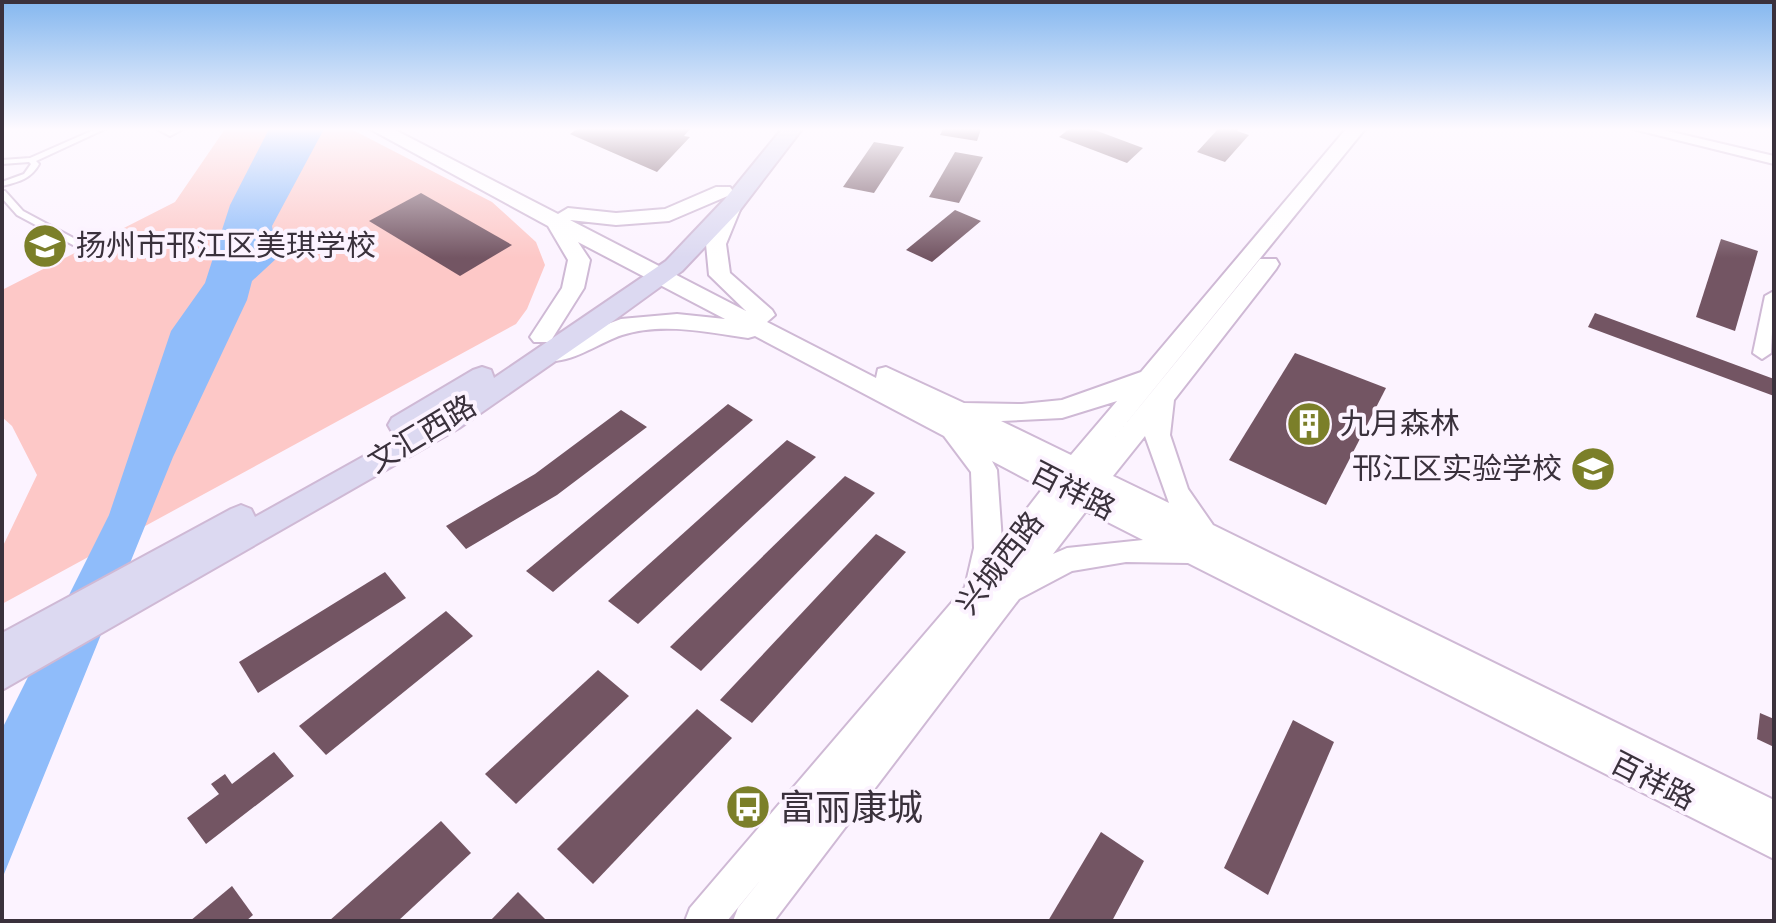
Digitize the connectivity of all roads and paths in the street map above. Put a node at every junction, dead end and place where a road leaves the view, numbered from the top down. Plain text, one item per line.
1 (31, 172) edge
2 (467, 172) edge
3 (479, 172) edge
4 (745, 172) edge
5 (752, 172) edge
6 (1323, 172) edge
7 (1337, 172) edge
8 (2, 184) edge
9 (2, 193) edge
10 (728, 198) junction
11 (562, 219) junction
12 (76, 243) dead end
13 (658, 267) junction
14 (1774, 296) edge
15 (766, 324) junction
16 (542, 348) junction
17 (1762, 353) dead end
18 (1158, 386) junction
19 (952, 418) junction
20 (1079, 482) junction
21 (1199, 542) junction
22 (1007, 593) junction
23 (977, 594) junction
24 (2, 649) edge
25 (2, 675) edge
26 (1774, 818) edge
27 (1774, 842) edge
28 (703, 921) edge
29 (751, 921) edge

1 - 8 lane
2 - 11 street, 百祥路
3 - 11 street, 百祥路
4 - 10 main road, 文汇西路
5 - 10 main road, 文汇西路
6 - 18 street, 兴城西路
7 - 18 street, 兴城西路
9 - 12 lane
10 - 11 street
10 - 13 main road, 文汇西路
10 - 15 street
11 - 13 street, 百祥路
11 - 16 street
13 - 15 street, 百祥路
13 - 16 main road, 文汇西路
14 - 17 street
15 - 16 street
15 - 19 street, 百祥路
16 - 24 main road, 文汇西路
16 - 25 main road, 文汇西路
18 - 19 street
18 - 20 street, 兴城西路
18 - 21 street
19 - 20 street, 百祥路
19 - 23 street
20 - 21 street, 百祥路
20 - 22 street, 兴城西路
20 - 23 street, 兴城西路
21 - 22 street
21 - 26 street, 百祥路
21 - 27 street, 百祥路
22 - 29 street, 兴城西路
23 - 28 street, 兴城西路

